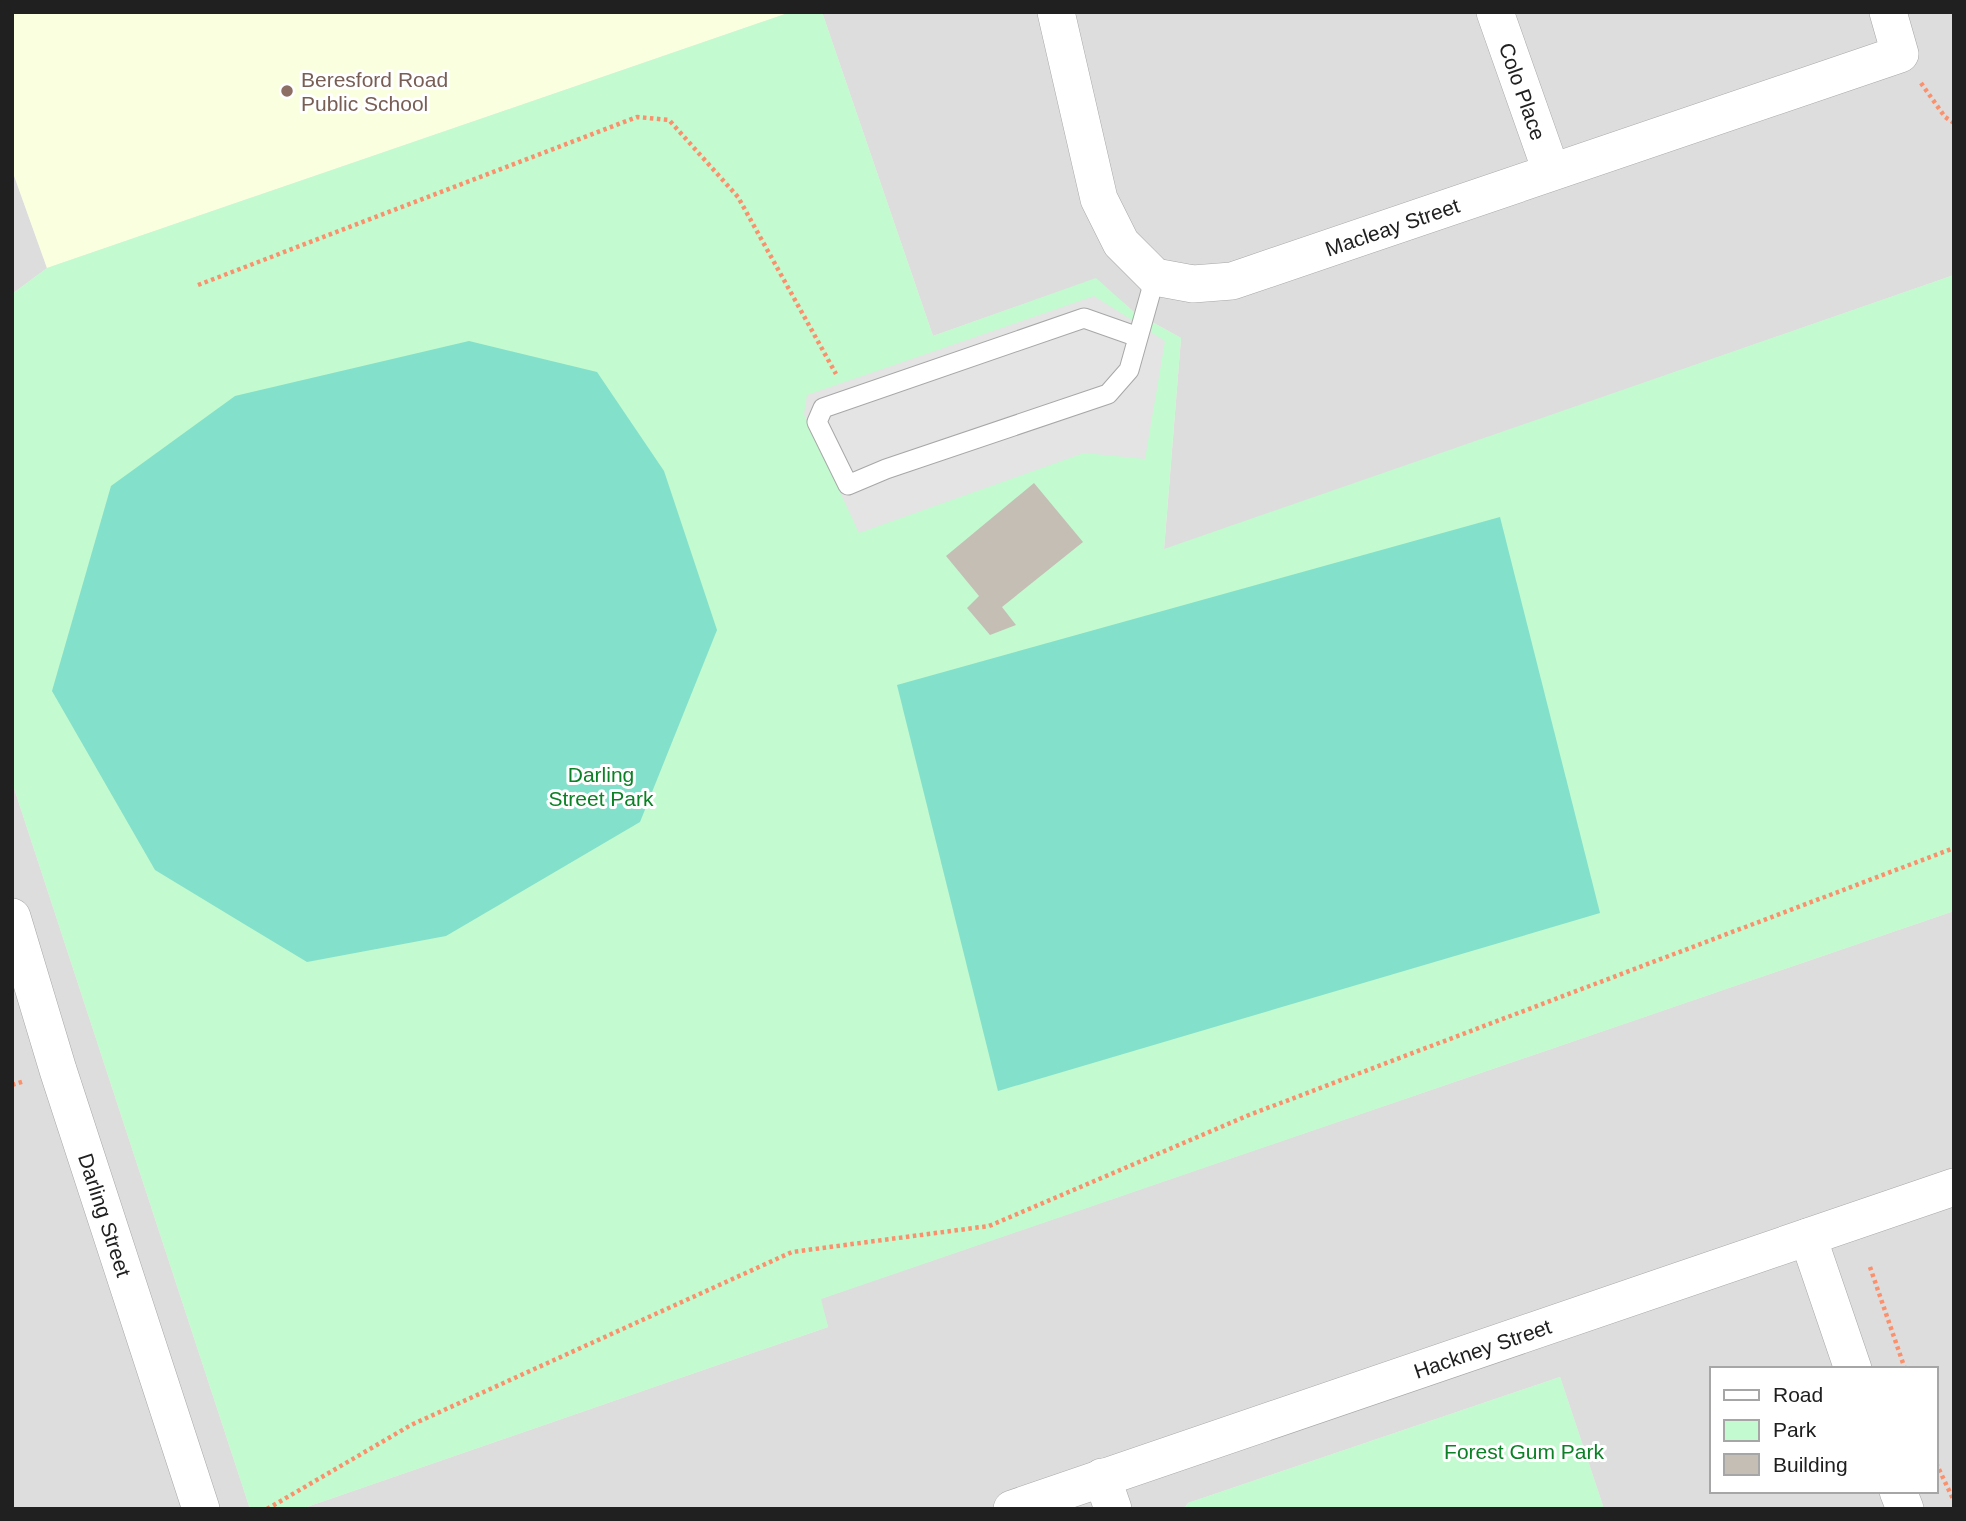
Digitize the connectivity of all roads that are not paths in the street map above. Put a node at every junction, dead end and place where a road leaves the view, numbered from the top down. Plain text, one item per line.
1 (1056, 12) edge
2 (1495, 12) edge
3 (1888, 12) edge
4 (1551, 171) junction
5 (1155, 277) junction
6 (1138, 337) junction
7 (12, 917) edge
8 (1954, 1188) edge
9 (1808, 1237) junction
10 (1852, 1367) edge
11 (1108, 1493) edge
12 (201, 1509) edge
13 (1012, 1509) edge

1 - 5 street
2 - 4 street, Colo Place
3 - 4 street, Macleay Street
4 - 5 street, Macleay Street
5 - 6 lane
6 - 6 lane
7 - 12 street, Darling Street
8 - 9 street, Hackney Street
9 - 10 street
9 - 11 street, Hackney Street
11 - 13 street, Hackney Street

